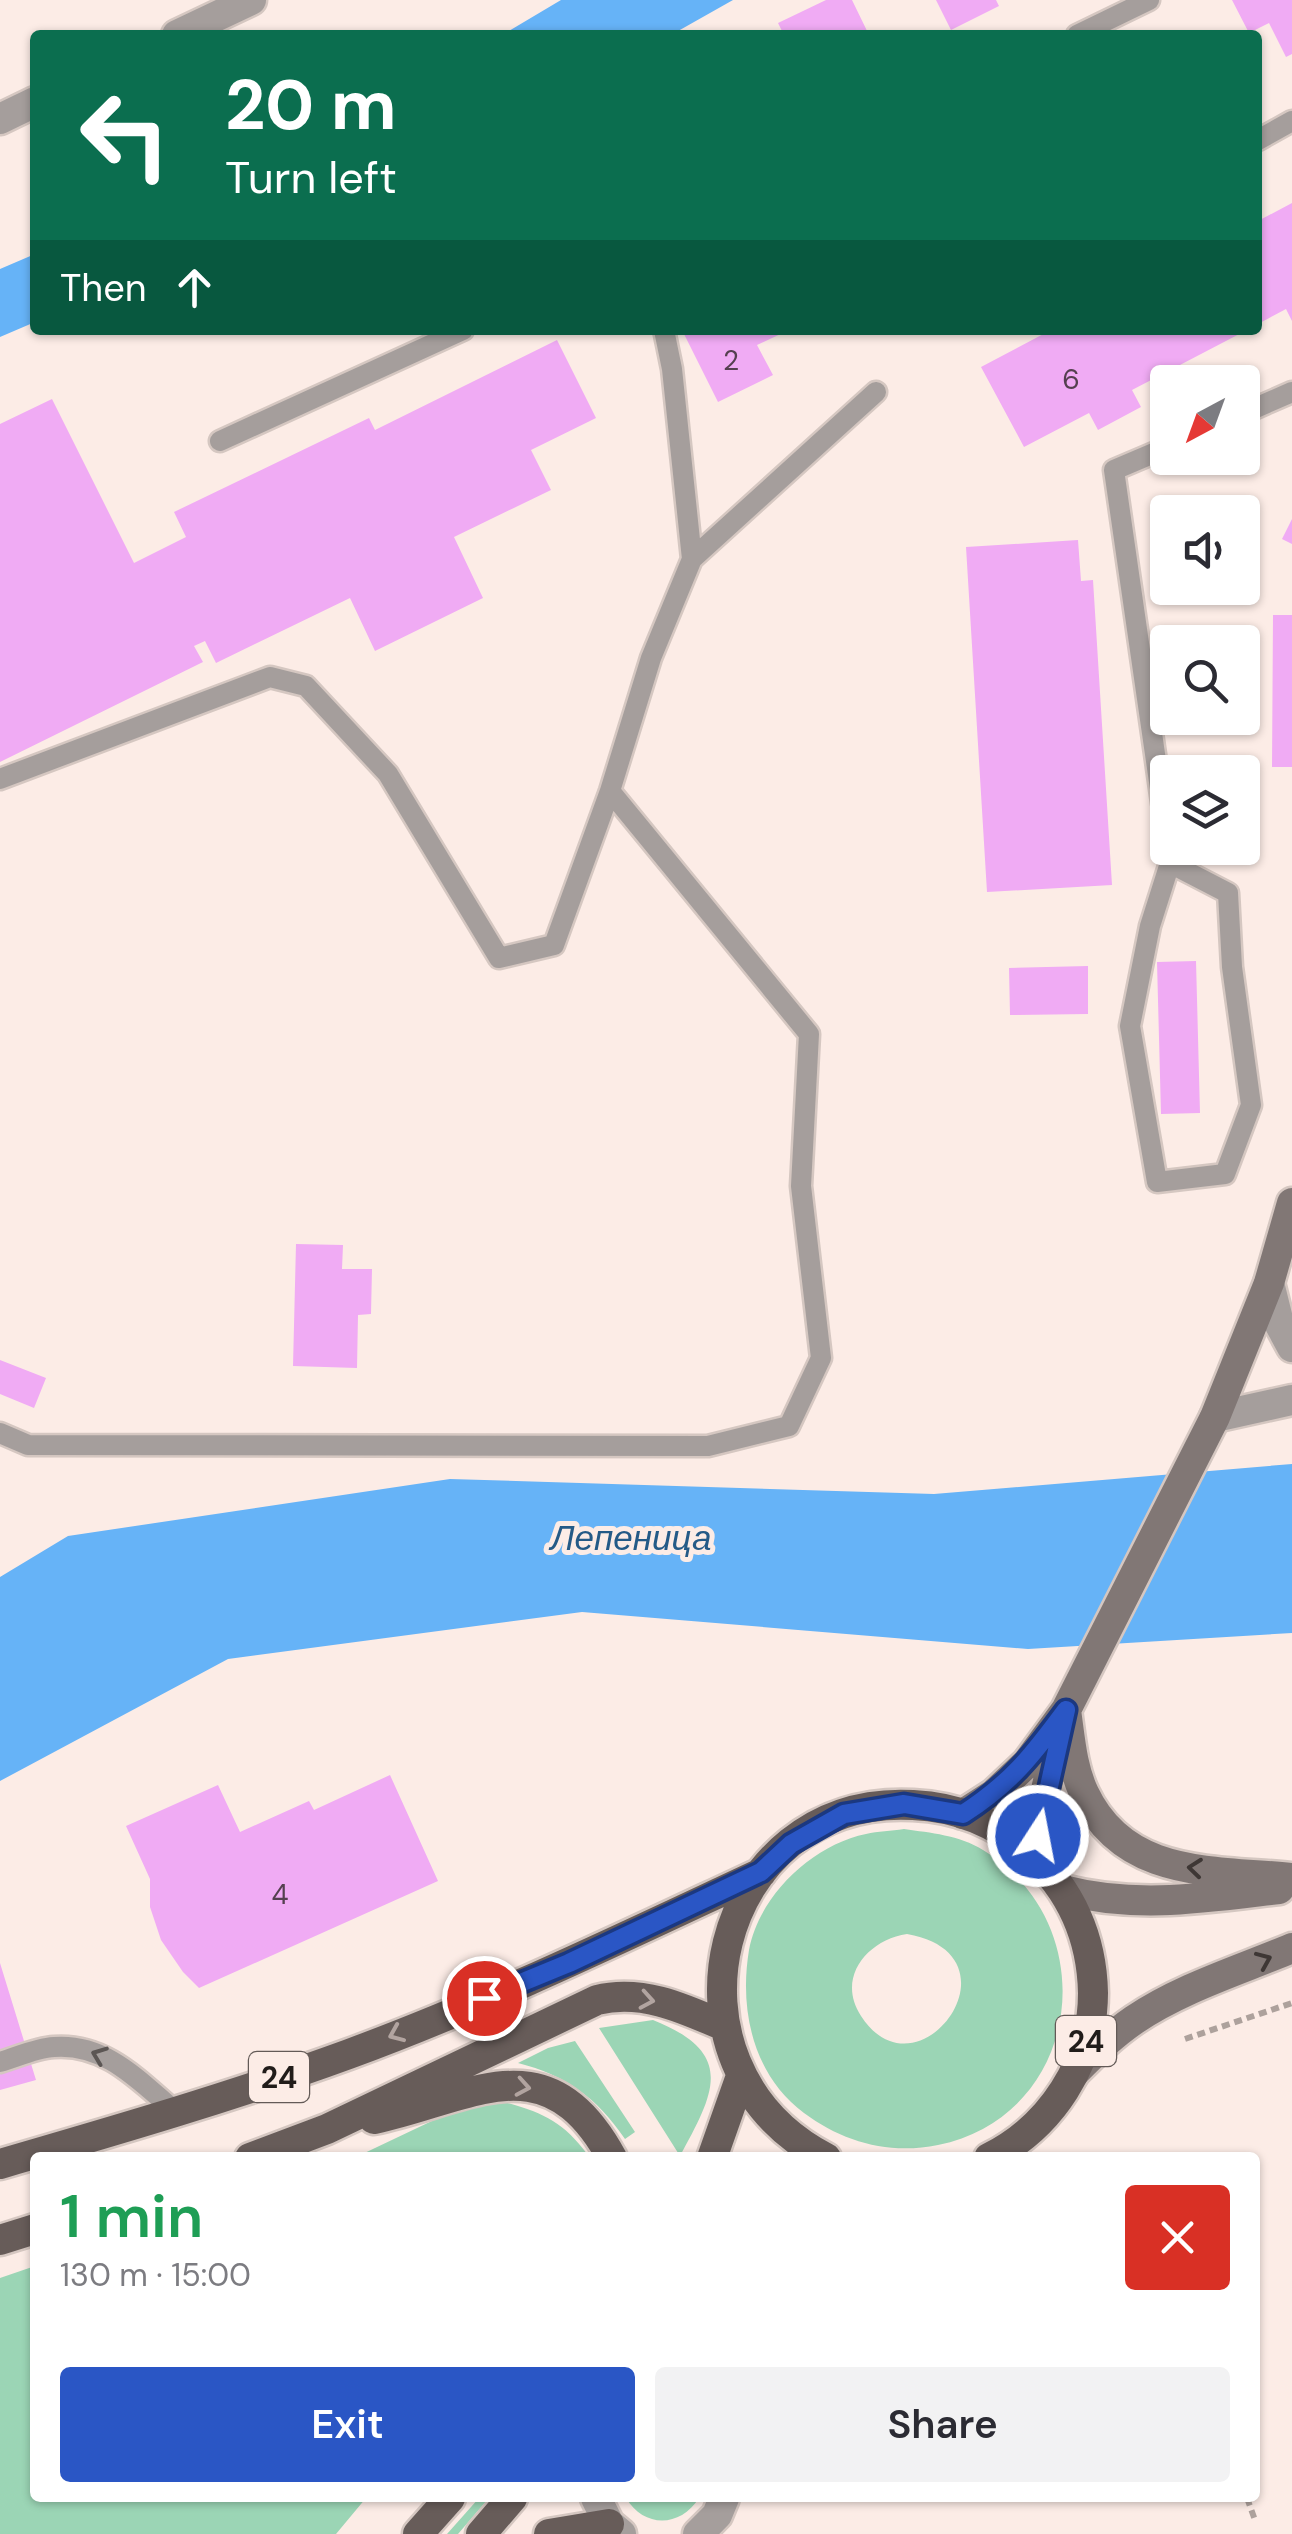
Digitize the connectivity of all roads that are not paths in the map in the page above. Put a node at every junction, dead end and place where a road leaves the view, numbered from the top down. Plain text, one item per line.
1 (249, 0) edge
2 (1148, 0) edge
3 (187, 30) edge
4 (1087, 30) edge
5 (30, 104) edge
6 (0, 119) edge
7 (1292, 121) edge
8 (1262, 138) edge
9 (453, 335) edge
10 (665, 335) edge
11 (876, 392) dead end
12 (1292, 392) edge
13 (1260, 406) edge
14 (220, 442) dead end
15 (1150, 455) edge
16 (692, 559) junction
17 (1155, 755) edge
18 (0, 779) edge
19 (610, 791) junction
20 (1169, 851) edge
21 (1292, 1203) edge
22 (1269, 1283) junction
23 (1292, 1347) edge
24 (1292, 1400) edge
25 (1216, 1418) junction
26 (0, 1433) edge
27 (1066, 1710) junction
28 (963, 1814) junction
29 (1036, 1858) junction
30 (761, 1872) junction
31 (1292, 1878) edge
32 (1292, 1888) edge
33 (1063, 1890) junction
34 (1292, 1948) edge
35 (724, 2026) junction
36 (0, 2062) edge
37 (1075, 2072) junction
38 (741, 2076) junction
39 (176, 2112) junction
40 (327, 2129) junction
41 (41, 2152) edge
42 (266, 2152) edge
43 (608, 2152) edge
44 (714, 2152) edge
45 (816, 2152) edge
46 (1000, 2152) edge
47 (30, 2155) edge
48 (0, 2164) edge
49 (30, 2231) edge
50 (0, 2240) edge
51 (446, 2502) edge
52 (509, 2502) edge
53 (722, 2502) edge
54 (609, 2518) edge
55 (418, 2534) edge
56 (481, 2534) edge
57 (549, 2534) edge
58 (698, 2534) edge

1 - 3 street
2 - 4 lane
5 - 6 street
7 - 8 lane
9 - 14 lane
10 - 16 lane
11 - 16 lane
12 - 13 lane
15 - 17 lane
16 - 19 lane
18 - 19 lane
19 - 26 lane
20 - 20 lane
21 - 22 street
22 - 23 street
22 - 25 street
24 - 25 street
25 - 27 street
27 - 28 street
27 - 29 street
31 -> 27 street
28 - 29 main road, 24
28 - 30 main road, 24
29 - 33 main road, 24
30 - 35 main road, 24
30 -> 39 main road, 24
32 - 33 street
33 - 37 main road, 24
37 -> 34 street
35 - 38 main road, 24
40 -> 35 main road, 24
39 -> 36 lane
37 - 46 main road, 24
38 - 44 main road
38 - 45 main road, 24
39 - 41 main road, 24
40 - 42 main road, 24
40 -> 43 main road
47 - 48 main road, 24
49 - 50 main road
51 - 55 main road
52 - 56 main road
53 - 58 street
54 - 57 main road

